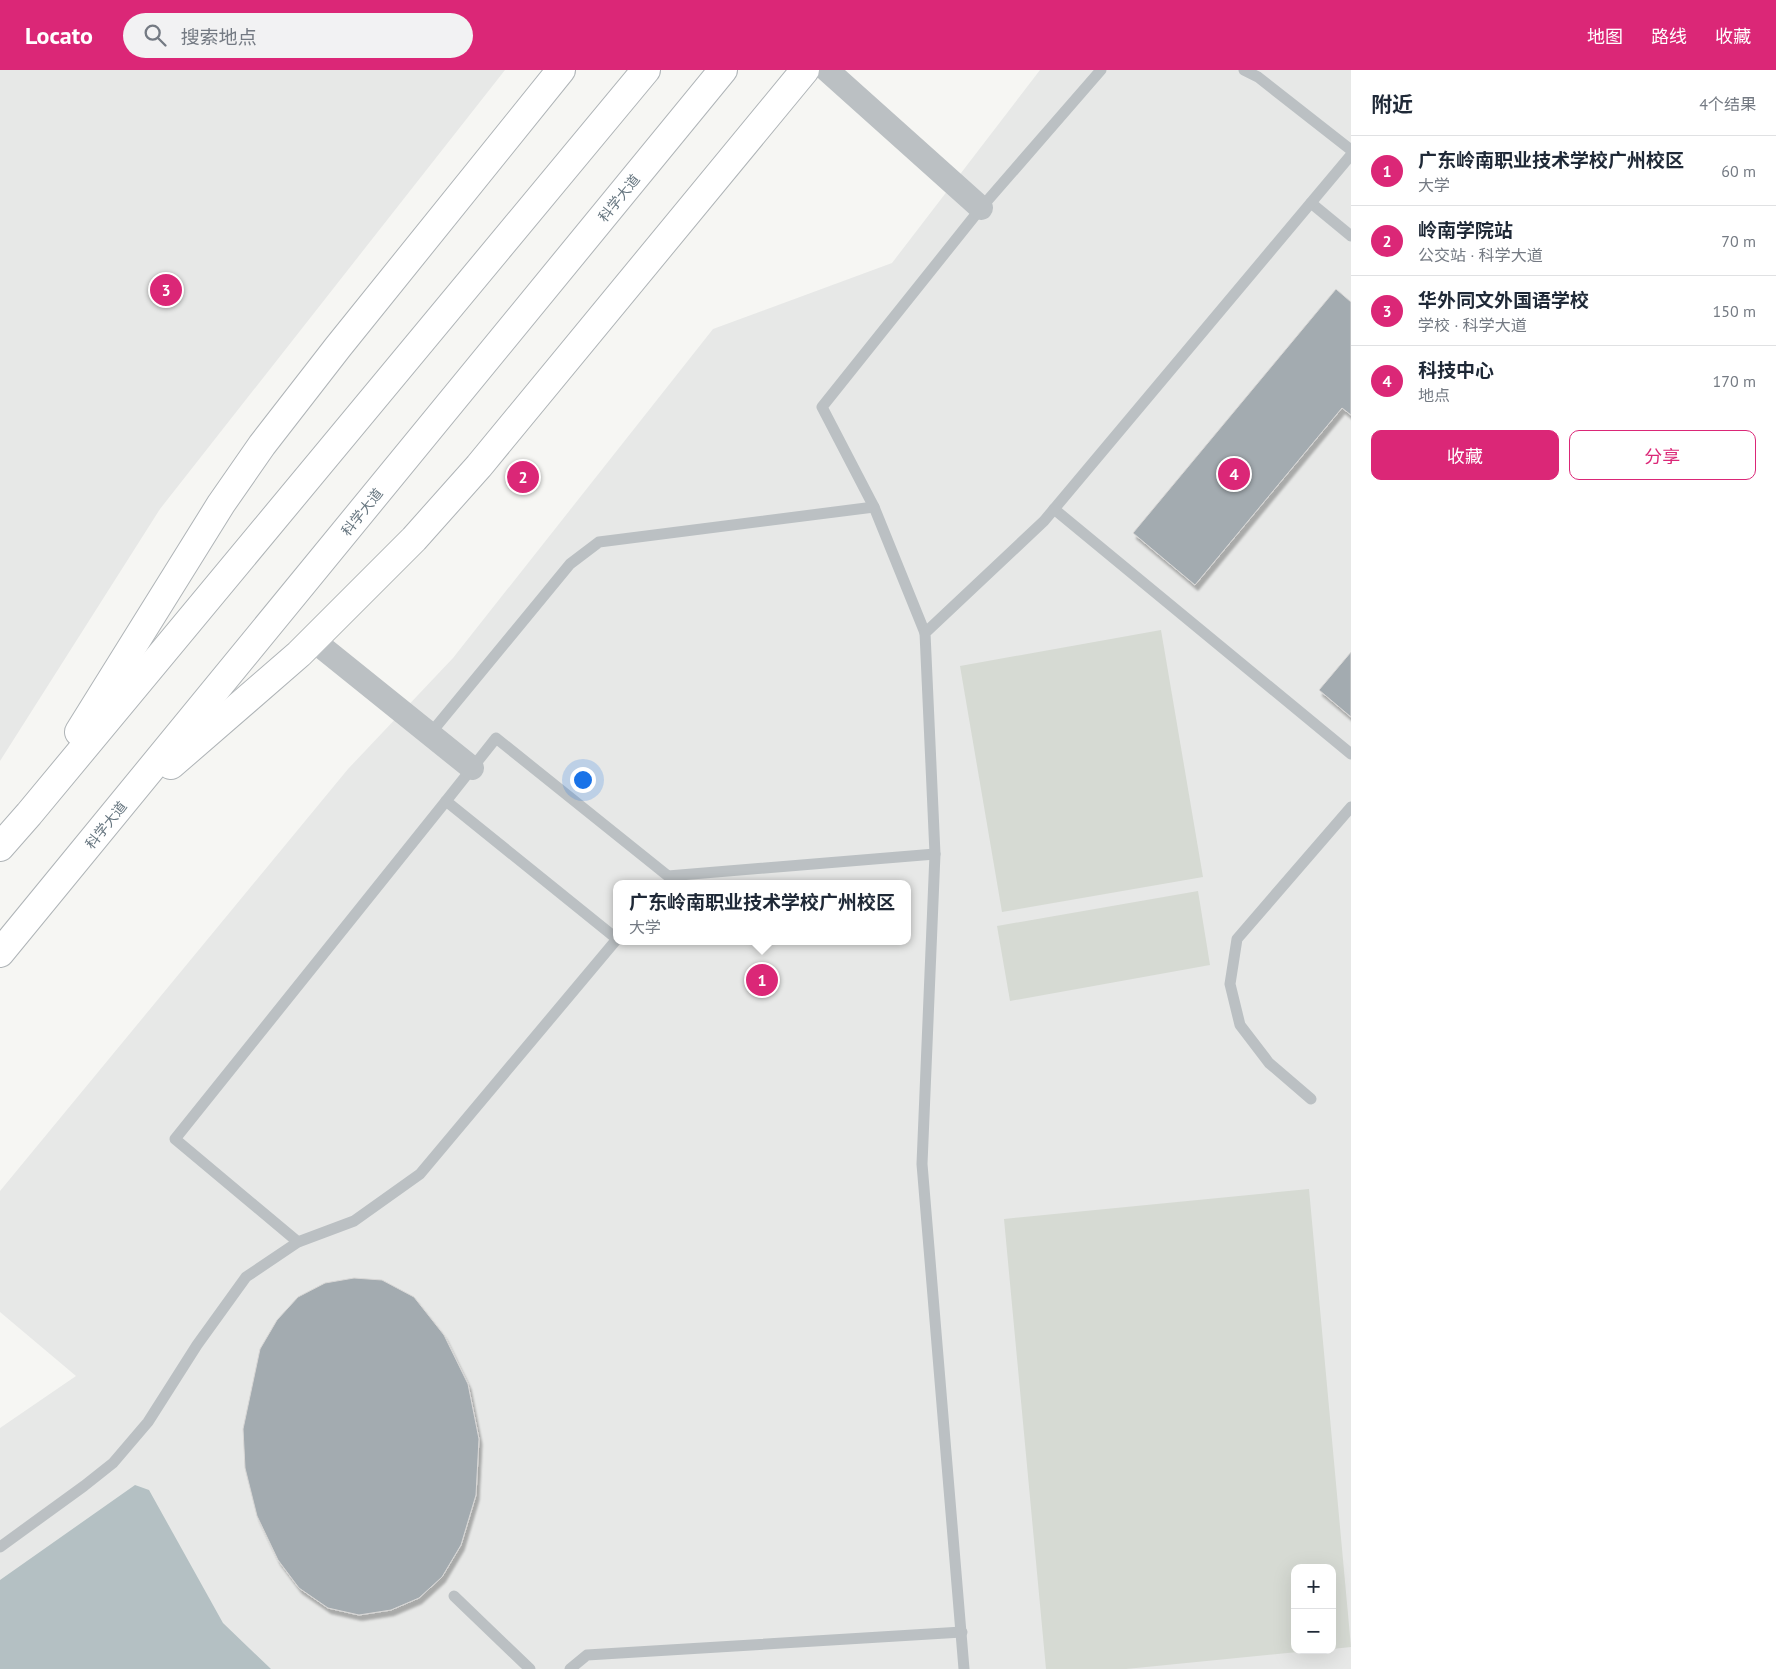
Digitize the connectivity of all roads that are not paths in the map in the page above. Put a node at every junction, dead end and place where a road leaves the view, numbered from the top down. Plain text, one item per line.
1 (561, 70) edge
2 (646, 70) edge
3 (723, 70) edge
4 (805, 70) edge
5 (828, 70) edge
6 (1101, 70) edge
7 (1244, 70) edge
8 (1351, 150) edge
9 (1351, 155) edge
10 (1311, 203) junction
11 (981, 208) junction
12 (1351, 236) edge
13 (874, 507) junction
14 (1054, 509) junction
15 (925, 633) junction
16 (313, 640) junction
17 (430, 734) junction
18 (1351, 754) edge
19 (472, 768) junction
20 (446, 801) junction
21 (1351, 807) edge
22 (29, 814) junction
23 (112, 817) junction
24 (0, 847) edge
25 (935, 854) junction
26 (664, 880) edge
27 (613, 936) edge
28 (613, 944) edge
29 (0, 953) edge
30 (1311, 1099) dead end
31 (298, 1242) junction
32 (0, 1547) edge
33 (454, 1596) dead end
34 (962, 1632) junction
35 (530, 1669) edge
36 (570, 1669) edge
37 (964, 1669) edge

1 - 22 main road
2 - 22 main road
3 - 23 main road, 科学大道
4 - 16 main road
5 - 11 street
6 - 11 lane
7 - 8 lane
9 - 10 lane
10 - 12 lane
10 - 14 lane
11 - 13 lane
13 - 15 lane
13 - 17 lane
14 - 15 lane
14 - 18 lane
15 - 25 lane
16 - 17 street
16 - 23 main road
17 - 19 street
19 - 20 lane
19 - 26 lane
20 - 27 lane
20 - 31 lane
21 - 30 lane
22 - 24 main road
23 - 29 main road, 科学大道
25 - 26 lane
25 - 34 lane
28 - 31 lane
31 - 32 lane
33 - 35 lane
34 - 36 lane
34 - 37 lane

